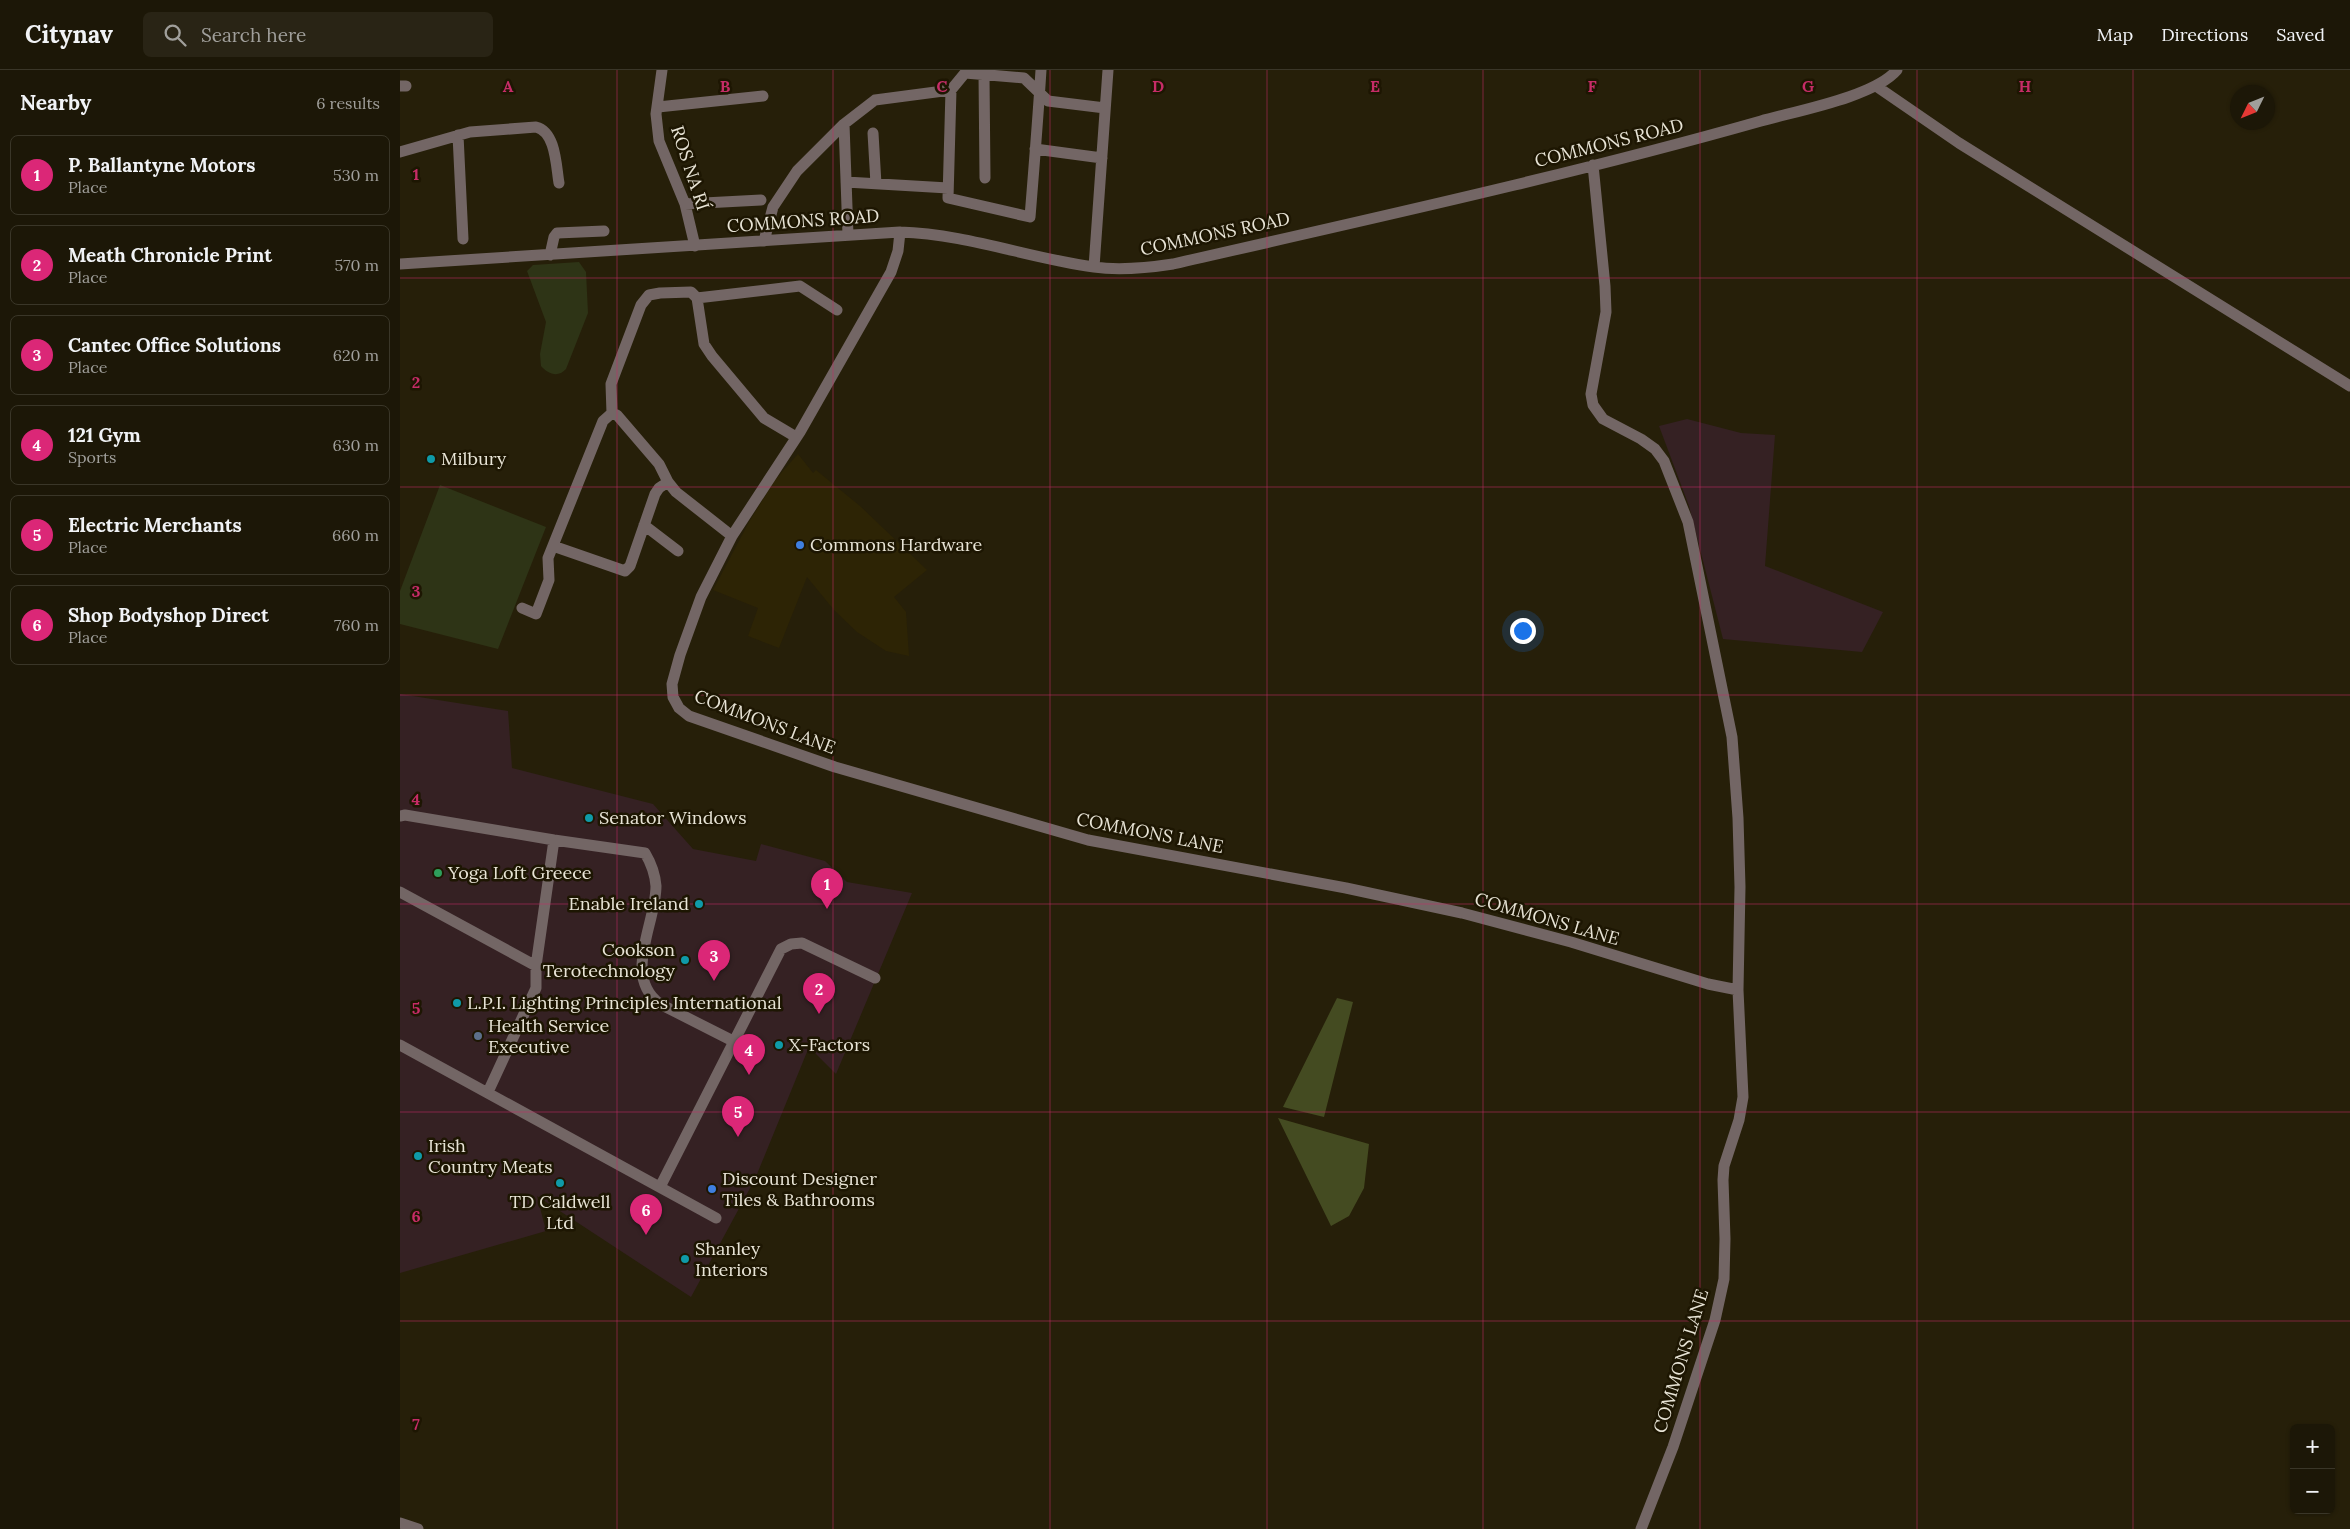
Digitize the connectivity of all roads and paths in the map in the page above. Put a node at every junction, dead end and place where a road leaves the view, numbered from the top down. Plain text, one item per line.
1 (662, 70) edge
2 (1041, 70) edge
3 (1108, 70) edge
4 (1898, 70) edge
5 (984, 75) junction
6 (1876, 86) junction
7 (951, 90) junction
8 (1039, 94) junction
9 (763, 96) dead end
10 (658, 107) junction
11 (1105, 108) junction
12 (844, 124) junction
13 (873, 133) dead end
14 (458, 135) junction
15 (1035, 149) junction
16 (400, 152) edge
17 (1102, 158) junction
18 (1593, 165) junction
19 (985, 178) dead end
20 (846, 182) junction
21 (560, 183) dead end
22 (876, 184) junction
23 (948, 188) junction
24 (761, 200) dead end
25 (685, 204) junction
26 (604, 231) dead end
27 (900, 232) junction
28 (848, 235) junction
29 (463, 239) dead end
30 (764, 241) junction
31 (695, 246) junction
32 (550, 255) junction
33 (400, 264) edge
34 (1094, 267) junction
35 (697, 298) junction
36 (837, 310) dead end
37 (2350, 386) edge
38 (612, 413) junction
39 (796, 437) junction
40 (668, 482) junction
41 (644, 525) junction
42 (732, 536) junction
43 (553, 546) junction
44 (678, 551) dead end
45 (522, 608) dead end
46 (400, 816) edge
47 (554, 840) junction
48 (400, 892) edge
49 (536, 966) junction
50 (875, 978) dead end
51 (1738, 990) junction
52 (733, 1041) junction
53 (400, 1044) edge
54 (488, 1092) junction
55 (660, 1187) junction
56 (716, 1218) dead end
57 (400, 1523) edge
58 (418, 1529) edge
59 (1641, 1529) edge

1 - 10 street, ROS NA RÍ
2 - 8 street
3 - 11 street
4 - 6 street, COMMONS ROAD
5 - 7 street
5 - 8 street
5 - 19 street
6 - 18 street, COMMONS ROAD
6 - 37 street
7 - 12 street
7 - 23 street
8 - 11 street
8 - 15 street
9 - 10 street
10 - 25 street, ROS NA RÍ
11 - 17 street
12 - 20 street
12 - 30 street
13 - 22 street
14 - 16 street
14 - 21 street
14 - 29 street
15 - 17 street
15 - 23 street
17 - 34 street
18 - 34 street, COMMONS ROAD
18 - 51 street, COMMONS LANE
20 - 22 street
20 - 28 street
22 - 23 street
24 - 25 street
25 - 31 street, ROS NA RÍ
26 - 32 street
27 - 28 street, COMMONS ROAD
27 - 34 street, COMMONS ROAD
27 - 39 street, COMMONS LANE
28 - 30 street, COMMONS ROAD
30 - 31 street, COMMONS ROAD
31 - 32 street, COMMONS ROAD
32 - 33 street, COMMONS ROAD
35 - 36 street
35 - 38 street
35 - 39 street
38 - 40 street
38 - 43 street
39 - 42 street, COMMONS LANE
40 - 41 street
40 - 42 street
41 - 43 street
41 - 44 street
42 - 51 street, COMMONS LANE
43 - 45 street
46 - 47 street
47 - 49 street
47 - 52 street
48 - 49 street
49 - 54 street
50 - 52 street
51 - 59 street, COMMONS LANE
52 - 55 street
53 - 54 street
54 - 55 street
55 - 56 street
57 - 58 street

